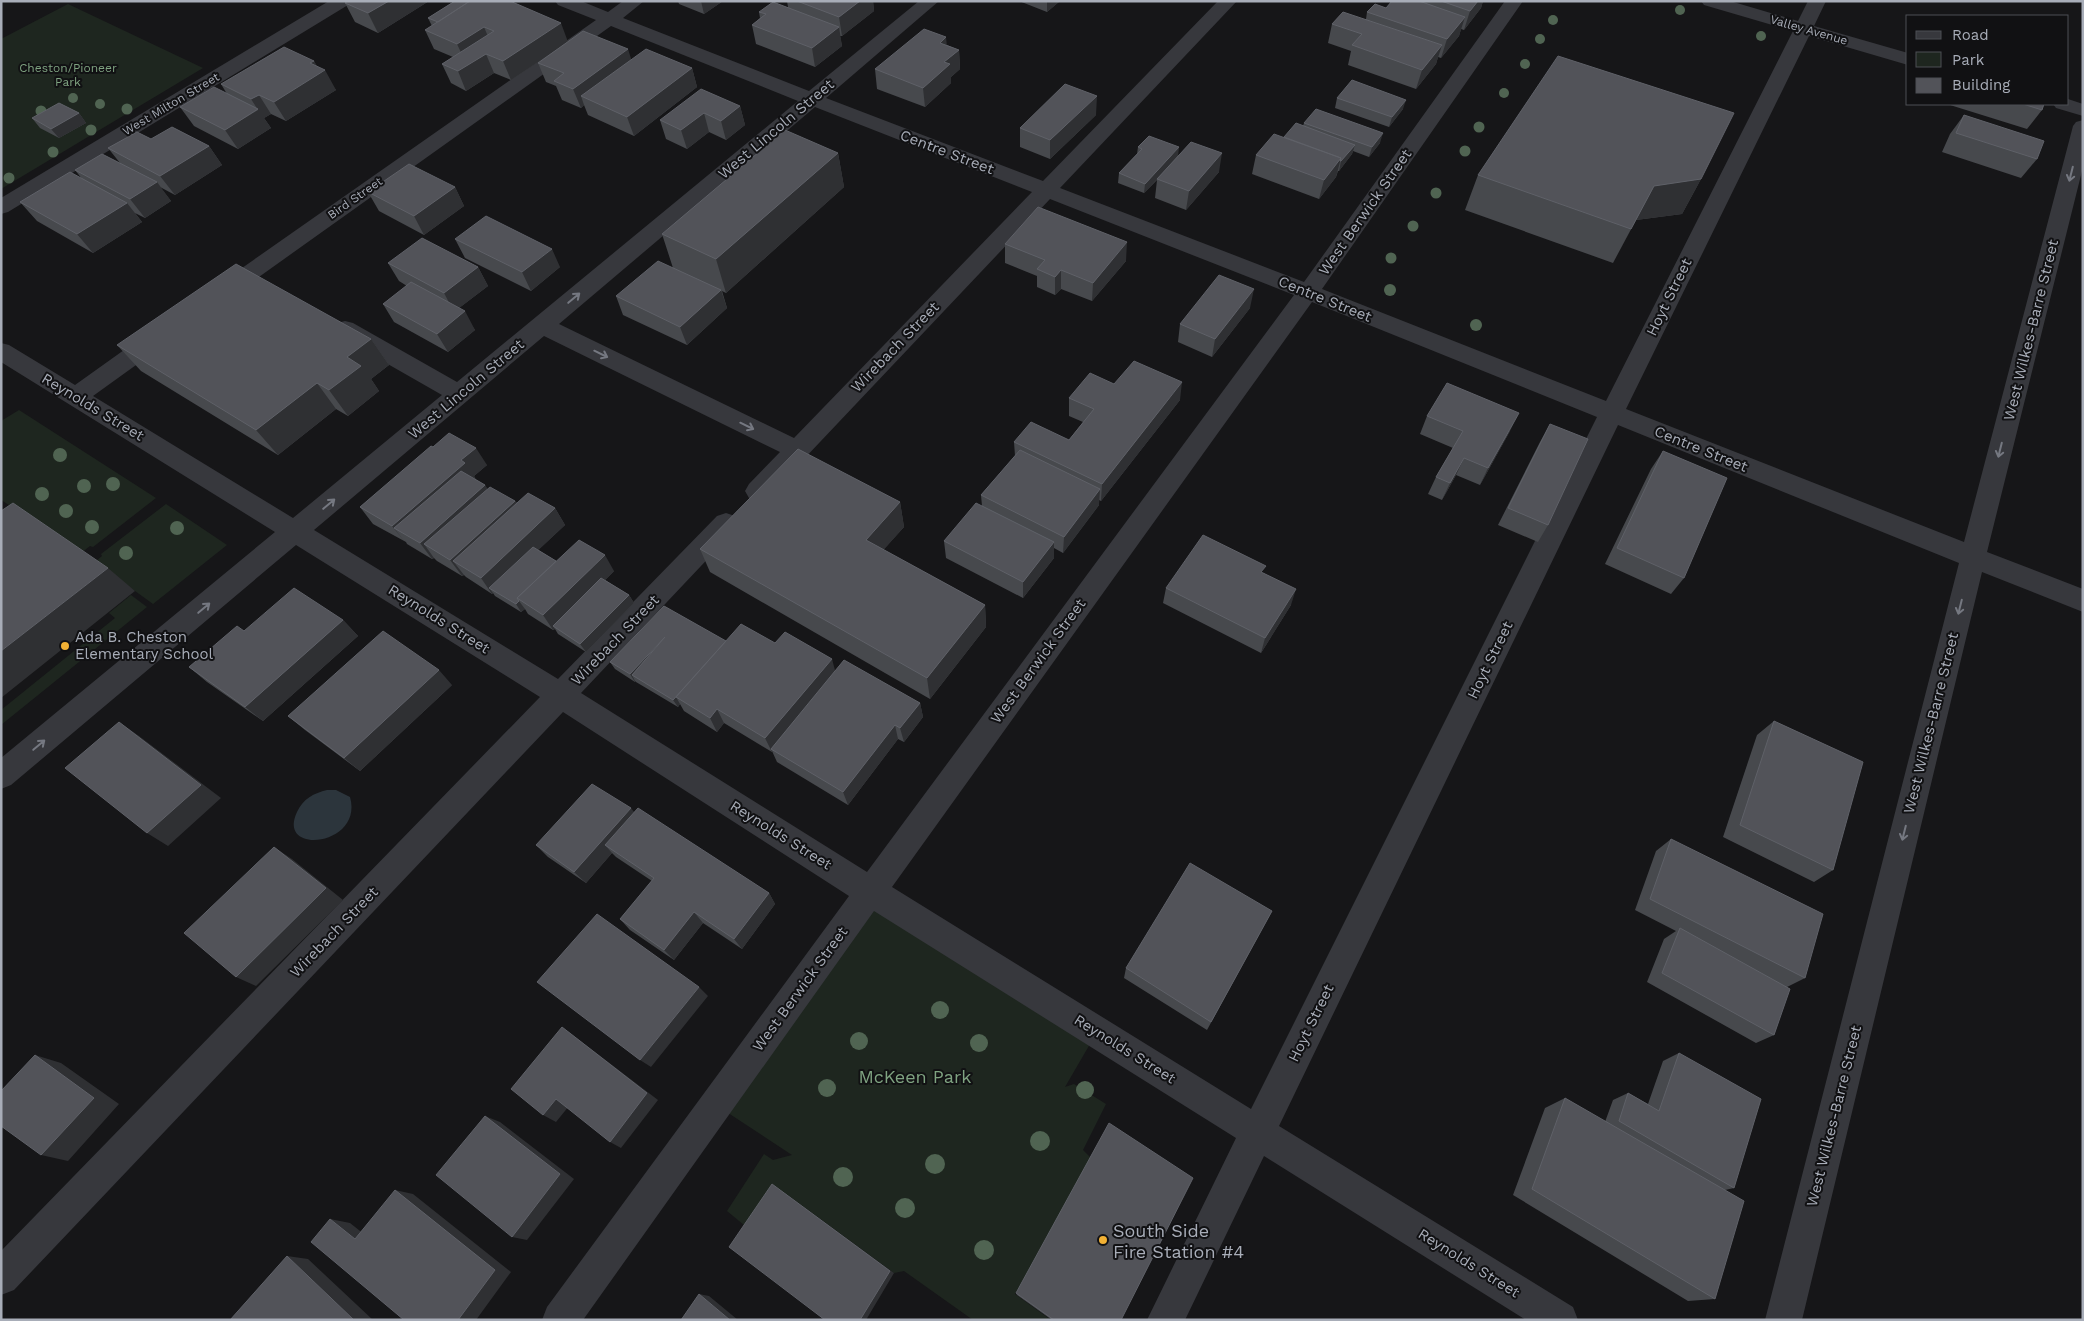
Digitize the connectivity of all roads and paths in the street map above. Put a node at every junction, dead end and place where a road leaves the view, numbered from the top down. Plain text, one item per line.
1 (342, 1) edge
2 (564, 1) edge
3 (636, 1) edge
4 (930, 1) edge
5 (1228, 1) edge
6 (1514, 1) edge
7 (1710, 1) edge
8 (1817, 1) edge
9 (608, 19) junction
10 (1803, 28) junction
11 (1906, 58) edge
12 (811, 99) junction
13 (2066, 105) edge
14 (2083, 110) edge
15 (2083, 126) edge
16 (1046, 190) junction
17 (1, 207) edge
18 (1308, 292) junction
19 (207, 303) edge
20 (324, 317) edge
21 (542, 325) junction
22 (175, 326) edge
23 (1, 351) edge
24 (460, 394) junction
25 (76, 396) junction
26 (1612, 413) junction
27 (796, 450) junction
28 (297, 531) junction
29 (1973, 557) junction
30 (2083, 601) edge
31 (562, 696) junction
32 (1, 776) edge
33 (871, 892) junction
34 (1258, 1132) junction
35 (1, 1277) edge
36 (560, 1320) edge
37 (1165, 1320) edge
38 (1560, 1320) edge
39 (1783, 1320) edge

1 - 17 street, West Milton Street
2 - 9 street, Centre Street
3 - 9 street, Bird Street
4 - 12 street, West Lincoln Street
5 - 16 street, Wirebach Street
6 - 18 street, West Berwick Street
7 - 10 street, Valley Avenue
8 - 10 street, Hoyt Street
9 - 12 street, Centre Street
9 - 19 street, Bird Street
10 - 11 street, Valley Avenue
10 - 26 street, Hoyt Street
12 - 16 street, Centre Street
21 -> 12 street, West Lincoln Street
13 - 14 street
15 -> 29 street, West Wilkes-Barre Street
16 - 18 street, Centre Street
16 - 27 street, Wirebach Street
18 - 26 street, Centre Street
18 - 33 street, West Berwick Street
20 - 24 street
21 - 24 street, West Lincoln Street
21 -> 27 street
22 - 25 street
23 - 25 street, Reynolds Street
28 -> 24 street, West Lincoln Street
25 - 28 street, Reynolds Street
26 - 29 street, Centre Street
26 - 34 street, Hoyt Street
27 - 31 street, Wirebach Street
28 - 31 street, Reynolds Street
32 -> 28 street, West Lincoln Street
29 - 30 street, Centre Street
29 -> 39 street, West Wilkes-Barre Street
31 - 33 street, Reynolds Street
31 - 35 street, Wirebach Street
33 - 34 street, Reynolds Street
33 - 36 street, West Berwick Street
34 - 37 street, Hoyt Street
34 - 38 street, Reynolds Street

